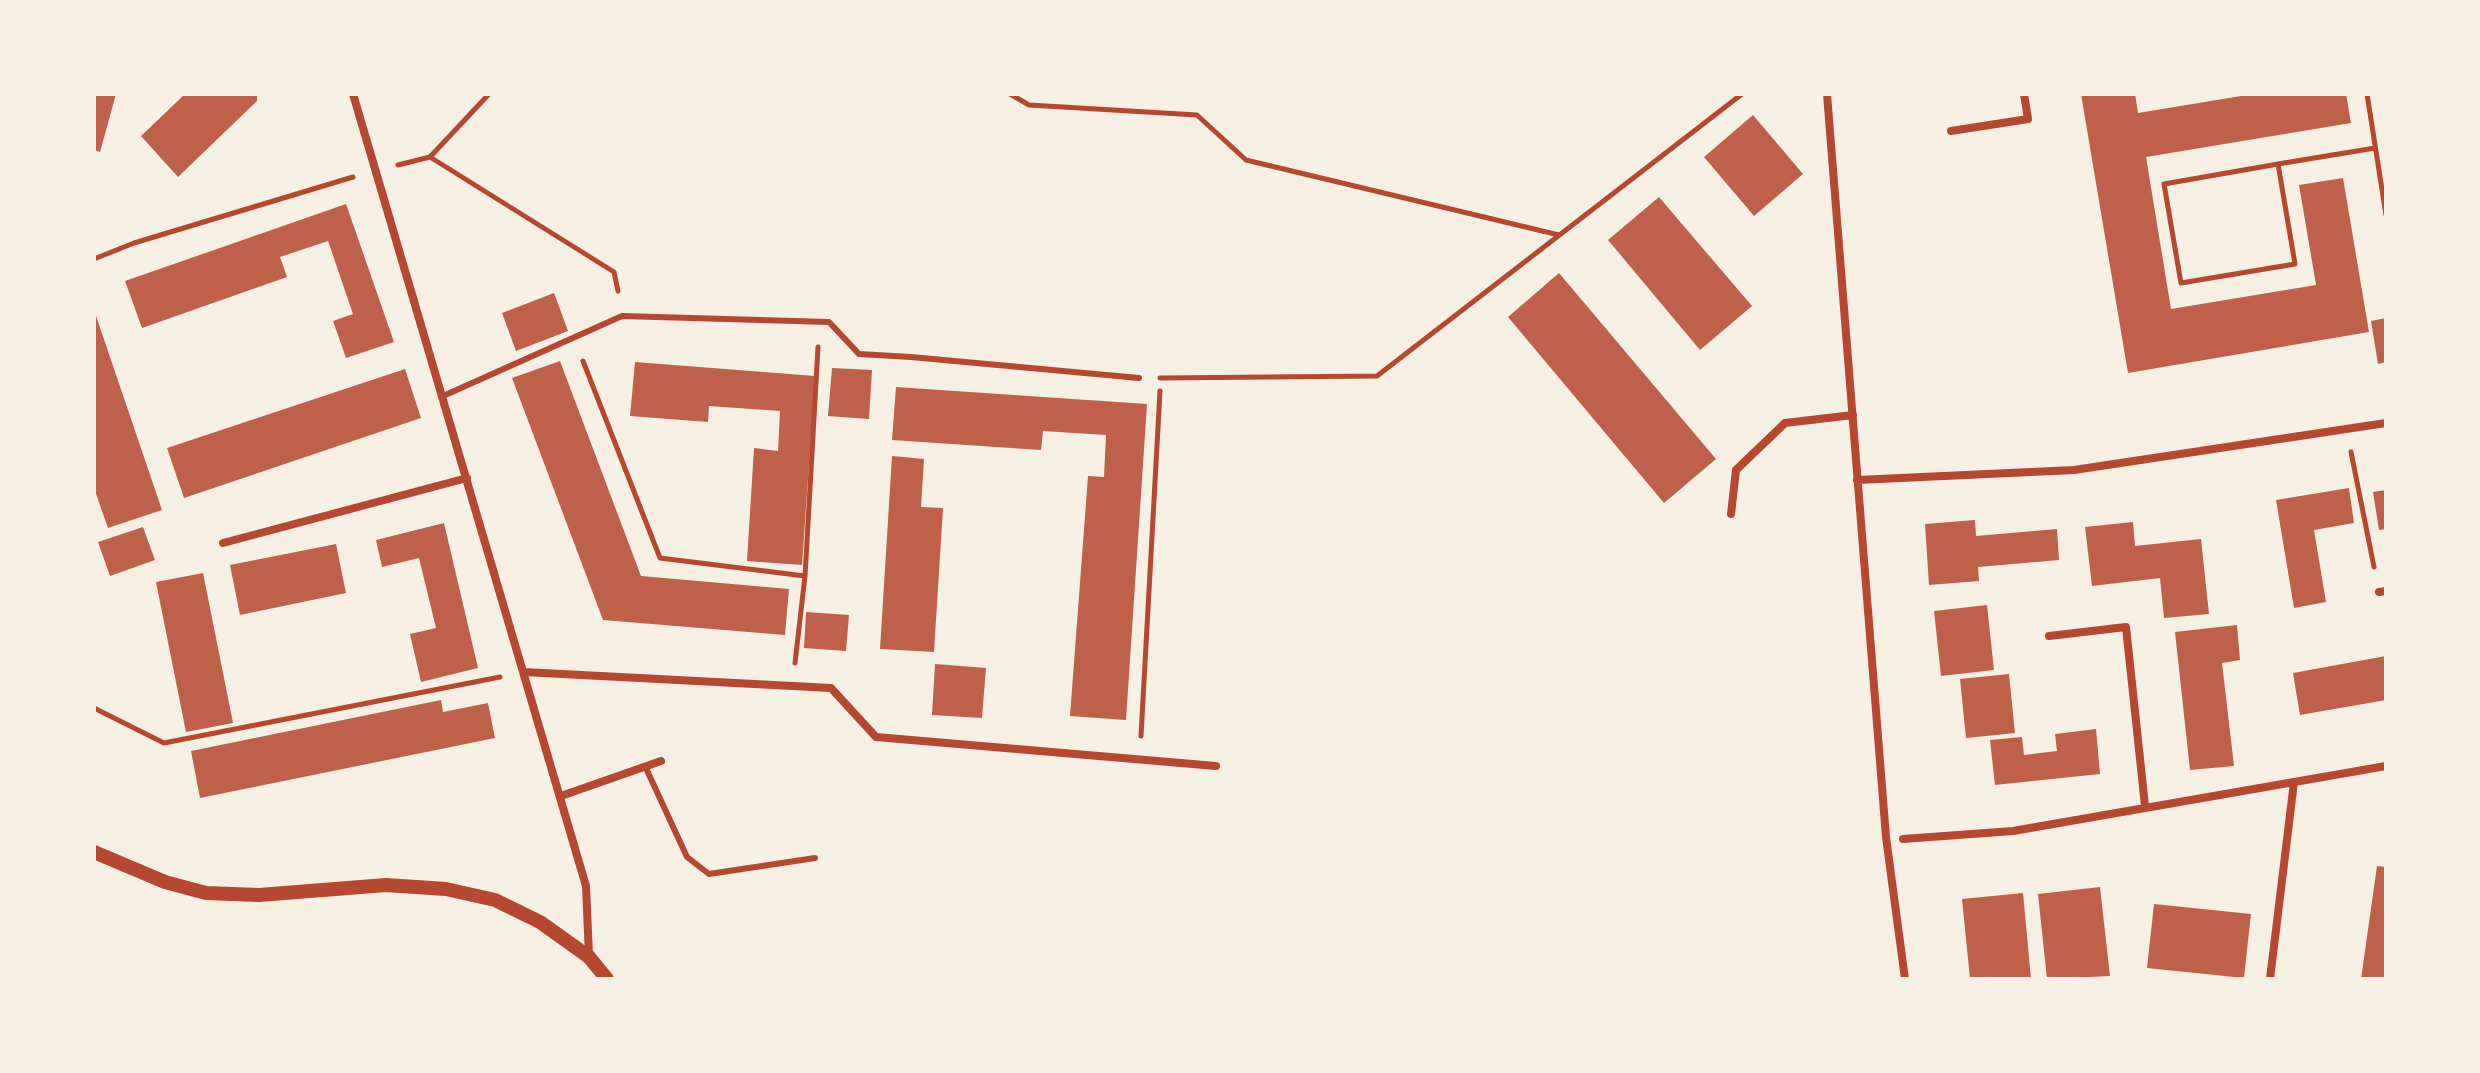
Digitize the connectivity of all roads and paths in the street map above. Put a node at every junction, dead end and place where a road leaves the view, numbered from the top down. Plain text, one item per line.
1 (353, 94) edge
2 (489, 94) edge
3 (1010, 94) edge
4 (1742, 94) edge
5 (1827, 94) edge
6 (2024, 94) edge
7 (2367, 94) edge
8 (1951, 131) dead end
9 (2375, 148) junction
10 (430, 157) junction
11 (2278, 164) junction
12 (375, 171) junction
13 (2386, 215) edge
14 (1559, 235) junction
15 (94, 259) edge
16 (622, 316) junction
17 (819, 322) junction
18 (574, 337) junction
19 (1139, 378) joint
20 (1161, 378) junction
21 (443, 396) junction
22 (1853, 415) junction
23 (2386, 423) edge
24 (2347, 431) junction
25 (467, 478) junction
26 (1857, 480) junction
27 (1731, 514) dead end
28 (223, 543) dead end
29 (805, 576) junction
30 (2383, 591) edge
31 (2049, 636) dead end
32 (524, 672) junction
33 (792, 686) junction
34 (94, 708) edge
35 (1140, 760) junction
36 (661, 761) dead end
37 (645, 766) junction
38 (1216, 766) dead end
39 (2386, 766) edge
40 (2294, 782) junction
41 (561, 796) junction
42 (2145, 806) junction
43 (1903, 839) dead end
44 (94, 852) edge
45 (815, 858) dead end
46 (589, 957) junction
47 (607, 979) edge
48 (1905, 979) edge
49 (2270, 979) edge

1 - 12 street
2 - 10 path
3 - 14 path
4 - 14 path
5 - 22 street
6 - 8 street
7 - 9 path
9 - 11 path
9 - 13 path
10 - 12 path
10 - 16 path
11 - 11 path
12 - 15 path
12 - 21 street
14 - 20 path
16 - 17 lane
16 - 18 lane
17 - 19 lane
17 - 29 path
18 - 21 lane
18 - 29 path
19 - 20 path
20 - 35 path
21 - 25 street
22 - 26 street
22 - 27 street
23 - 24 street
24 - 26 street
24 - 30 path
25 - 28 street
25 - 32 street
26 - 48 street
29 - 33 path
31 - 42 street
32 - 33 street
32 - 34 path
32 - 41 street
33 - 35 street
35 - 38 street
36 - 37 street
37 - 41 street
37 - 45 lane
39 - 40 street
40 - 42 street
40 - 49 street
41 - 46 street
42 - 43 street
44 - 46 street
46 - 47 street

